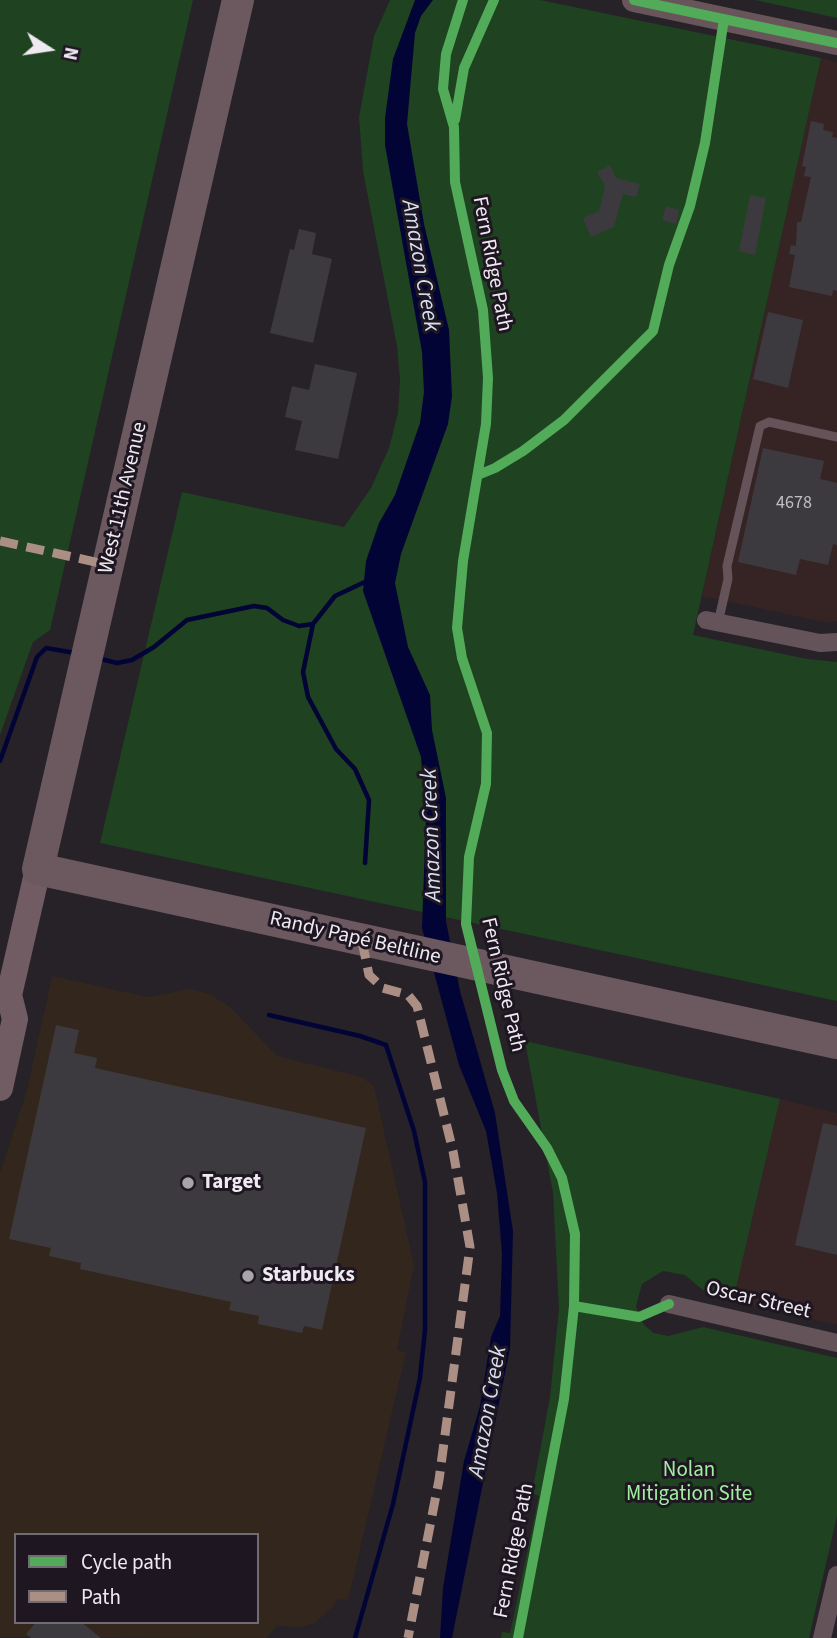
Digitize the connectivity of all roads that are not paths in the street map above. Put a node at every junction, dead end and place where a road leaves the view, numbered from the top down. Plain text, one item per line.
1 (239, 0) edge
2 (634, 0) edge
3 (724, 19) junction
4 (837, 43) edge
5 (690, 206) dead end
6 (837, 437) edge
7 (712, 622) joint
8 (837, 642) edge
9 (38, 869) junction
10 (4, 999) edge
11 (837, 1043) edge
12 (0, 1088) edge
13 (669, 1304) dead end
14 (837, 1343) edge
15 (837, 1575) edge
16 (822, 1638) edge

1 - 9 highway, West 11th Avenue
2 - 3 street
3 - 4 street
3 - 5 lane
6 - 7 lane
7 - 8 street
9 - 10 main road, West 11th Avenue
9 - 11 highway, Randy Papé Beltline
10 - 12 main road, West 11th Avenue
13 - 14 street, Oscar Street
15 - 16 street

